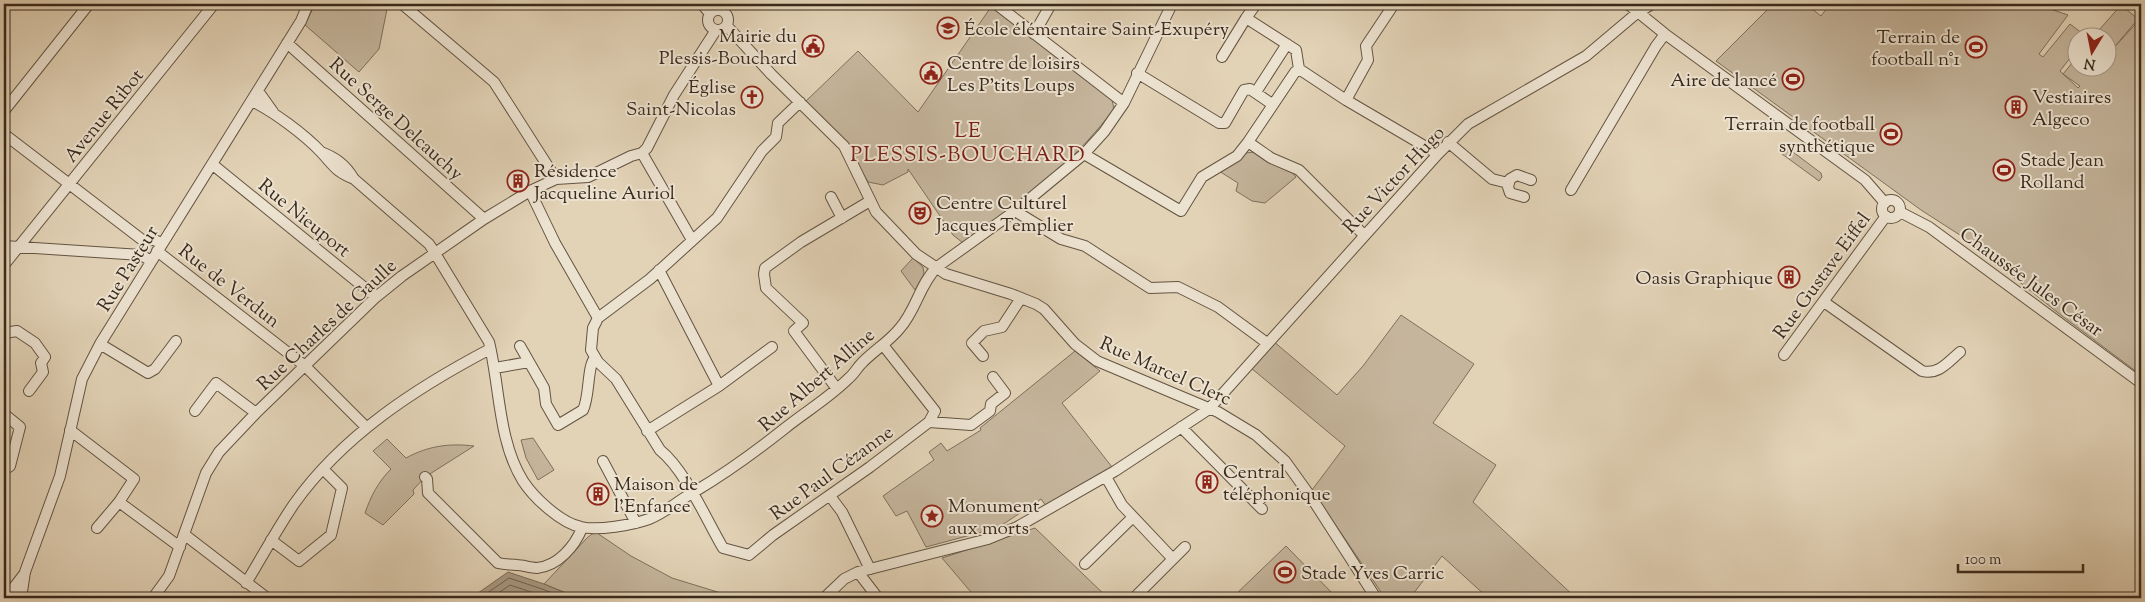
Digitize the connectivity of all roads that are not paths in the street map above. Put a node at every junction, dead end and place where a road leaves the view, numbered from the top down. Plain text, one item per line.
1 (89, 4) edge
2 (214, 4) edge
3 (308, 4) edge
4 (402, 4) edge
5 (702, 4) edge
6 (996, 4) edge
7 (1051, 4) edge
8 (1172, 4) edge
9 (1256, 4) edge
10 (1394, 4) edge
11 (1628, 4) edge
12 (1652, 4) edge
13 (728, 8) edge
14 (1637, 13) junction
15 (710, 14) junction
16 (1246, 18) junction
17 (727, 26) junction
18 (716, 30) junction
19 (1034, 34) junction
20 (1665, 34) junction
21 (287, 43) junction
22 (1287, 44) junction
23 (1222, 57) dead end
24 (1297, 70) junction
25 (1137, 73) junction
26 (258, 91) junction
27 (1256, 92) junction
28 (1346, 100) junction
29 (252, 101) junction
30 (800, 102) junction
31 (1124, 102) junction
32 (1272, 104) junction
33 (4, 110) edge
34 (273, 113) junction
35 (4, 134) edge
36 (1248, 142) junction
37 (1448, 142) junction
38 (642, 153) junction
39 (1084, 154) junction
40 (1438, 154) junction
41 (212, 164) junction
42 (556, 179) junction
43 (1531, 180) dead end
44 (1508, 183) junction
45 (70, 185) junction
46 (1571, 190) dead end
47 (530, 192) junction
48 (831, 197) dead end
49 (1524, 198) dead end
50 (870, 201) junction
51 (1885, 202) junction
52 (1015, 211) junction
53 (1900, 212) junction
54 (1886, 216) junction
55 (842, 218) junction
56 (484, 219) junction
57 (1364, 235) junction
58 (692, 240) junction
59 (145, 242) junction
60 (4, 246) edge
61 (18, 246) junction
62 (160, 247) junction
63 (435, 253) junction
64 (141, 255) junction
65 (151, 261) junction
66 (4, 265) edge
67 (937, 267) junction
68 (659, 270) junction
69 (376, 297) junction
70 (1021, 298) junction
71 (1824, 302) junction
72 (598, 318) junction
73 (4, 333) edge
74 (176, 340) dead end
75 (1267, 343) junction
76 (100, 344) junction
77 (883, 345) junction
78 (520, 346) dead end
79 (772, 347) dead end
80 (490, 349) junction
81 (1960, 352) dead end
82 (1784, 355) dead end
83 (983, 356) dead end
84 (595, 358) junction
85 (529, 362) junction
86 (305, 366) junction
87 (495, 368) junction
88 (993, 377) dead end
89 (2141, 383) edge
90 (719, 386) junction
91 (837, 389) junction
92 (29, 391) dead end
93 (1209, 409) junction
94 (195, 411) dead end
95 (256, 413) junction
96 (4, 414) edge
97 (929, 422) junction
98 (366, 427) junction
99 (1181, 427) junction
100 (70, 430) junction
101 (647, 430) junction
102 (602, 461) dead end
103 (323, 469) junction
104 (4, 470) edge
105 (1106, 476) junction
106 (425, 477) dead end
107 (691, 493) junction
108 (1265, 494) dead end
109 (830, 496) junction
110 (119, 502) junction
111 (1133, 517) junction
112 (636, 523) junction
113 (97, 528) dead end
114 (582, 528) junction
115 (185, 535) junction
116 (271, 540) junction
117 (180, 547) junction
118 (1185, 547) dead end
119 (1173, 559) junction
120 (1085, 564) dead end
121 (870, 568) junction
122 (25, 572) junction
123 (858, 572) junction
124 (246, 583) junction
125 (10, 596) edge
126 (21, 598) edge
127 (153, 598) edge
128 (267, 598) edge
129 (824, 598) edge
130 (878, 598) edge
131 (1134, 598) edge
132 (1376, 598) edge

1 - 33 street
2 - 45 street, Avenue Ribot
3 - 21 street, Rue Pasteur
4 - 42 street
5 - 15 street
6 - 19 street
7 - 19 street
8 - 25 street, Rue Albert Alline
9 - 16 street
10 - 28 street
11 - 14 street, Chaussée Jules César
12 - 14 street, Rue Victor Hugo
13 - 15 street
13 - 17 street
14 - 20 street, Chaussée Jules César
14 - 37 street, Rue Victor Hugo
15 - 18 street
16 - 22 street
16 - 23 street
17 - 18 street
17 - 30 street, Rue Marcel Clerc
18 - 38 street
19 - 31 street
20 - 46 street
20 - 51 street, Chaussée Jules César
21 - 26 street, Rue Pasteur
21 - 56 street, Rue Serge Delcauchy
22 - 24 street
22 - 27 street
24 - 28 street
24 - 32 street
25 - 27 street
25 - 31 street, Rue Albert Alline
26 - 29 street, Rue Pasteur
26 - 34 street
27 - 32 street
28 - 40 street
29 - 34 street
29 - 41 street, Rue Pasteur
30 - 50 street, Rue Marcel Clerc
30 - 58 street
31 - 39 street, Rue Albert Alline
32 - 36 street
34 - 63 street
35 - 45 street
36 - 39 street
36 - 57 street
37 - 40 street, Rue Victor Hugo
37 - 44 street
38 - 42 street, Rue Charles de Gaulle
38 - 58 street
39 - 52 street, Rue Albert Alline
40 - 57 street, Rue Victor Hugo
41 - 62 street, Rue Pasteur
41 - 69 street, Rue Nieuport
42 - 47 street, Rue Charles de Gaulle
43 - 44 street
44 - 49 street
45 - 59 street
45 - 61 street, Avenue Ribot
47 - 56 street, Rue Charles de Gaulle
47 - 72 street
48 - 55 street
50 - 55 street
50 - 67 street, Rue Marcel Clerc
51 - 53 street, Chaussée Jules César
51 - 54 street
52 - 67 street, Rue Albert Alline
52 - 75 street
53 - 54 street
53 - 89 street, Chaussée Jules César
54 - 71 street, Rue Gustave Eiffel
55 - 91 street
56 - 63 street, Rue Charles de Gaulle
57 - 75 street, Rue Victor Hugo
58 - 68 street
59 - 62 street, Rue de Verdun
59 - 64 street, Rue Pasteur
60 - 61 street
61 - 64 street
61 - 66 street, Avenue Ribot
62 - 65 street, Rue Pasteur
62 - 86 street, Rue de Verdun
63 - 69 street, Rue Charles de Gaulle
63 - 80 street
64 - 65 street
65 - 76 street, Rue Pasteur
67 - 70 street, Rue Marcel Clerc
67 - 77 street, Rue Albert Alline
68 - 72 street
68 - 90 street
69 - 86 street, Rue Charles de Gaulle
70 - 83 street
70 - 93 street, Rue Marcel Clerc
71 - 81 street
71 - 82 street, Rue Gustave Eiffel
72 - 84 street
73 - 92 street
74 - 76 street
75 - 93 street, Rue Victor Hugo
76 - 100 street, Rue Pasteur
77 - 91 street, Rue Albert Alline
77 - 97 street
78 - 85 street
79 - 90 street
80 - 87 street
80 - 98 street
84 - 85 street
84 - 101 street
85 - 87 street
86 - 95 street, Rue Charles de Gaulle
86 - 98 street, Rue de Verdun
87 - 114 street
88 - 97 street
90 - 101 street
91 - 107 street, Rue Albert Alline
93 - 99 street, Rue Victor Hugo
93 - 132 street, Rue Marcel Clerc
94 - 95 street
95 - 115 street, Rue Charles de Gaulle
96 - 104 street
97 - 109 street, Rue Paul Cézanne
98 - 103 street
99 - 105 street, Rue Victor Hugo
99 - 108 street
100 - 110 street
100 - 122 street, Rue Pasteur
101 - 107 street
102 - 112 street
103 - 116 street
103 - 116 street
105 - 111 street
105 - 121 street, Rue Victor Hugo
106 - 114 street
107 - 109 street, Rue Paul Cézanne
107 - 112 street, Rue Albert Alline
109 - 121 street
110 - 113 street
110 - 117 street
111 - 119 street
111 - 120 street
112 - 114 street, Rue Albert Alline
115 - 117 street, Rue Charles de Gaulle
115 - 124 street
116 - 124 street
117 - 127 street, Rue Charles de Gaulle
118 - 119 street
119 - 131 street
121 - 123 street, Rue Victor Hugo
122 - 125 street, Rue Pasteur
122 - 126 street, Rue Pasteur
123 - 129 street, Rue Victor Hugo
123 - 130 street
124 - 128 street

